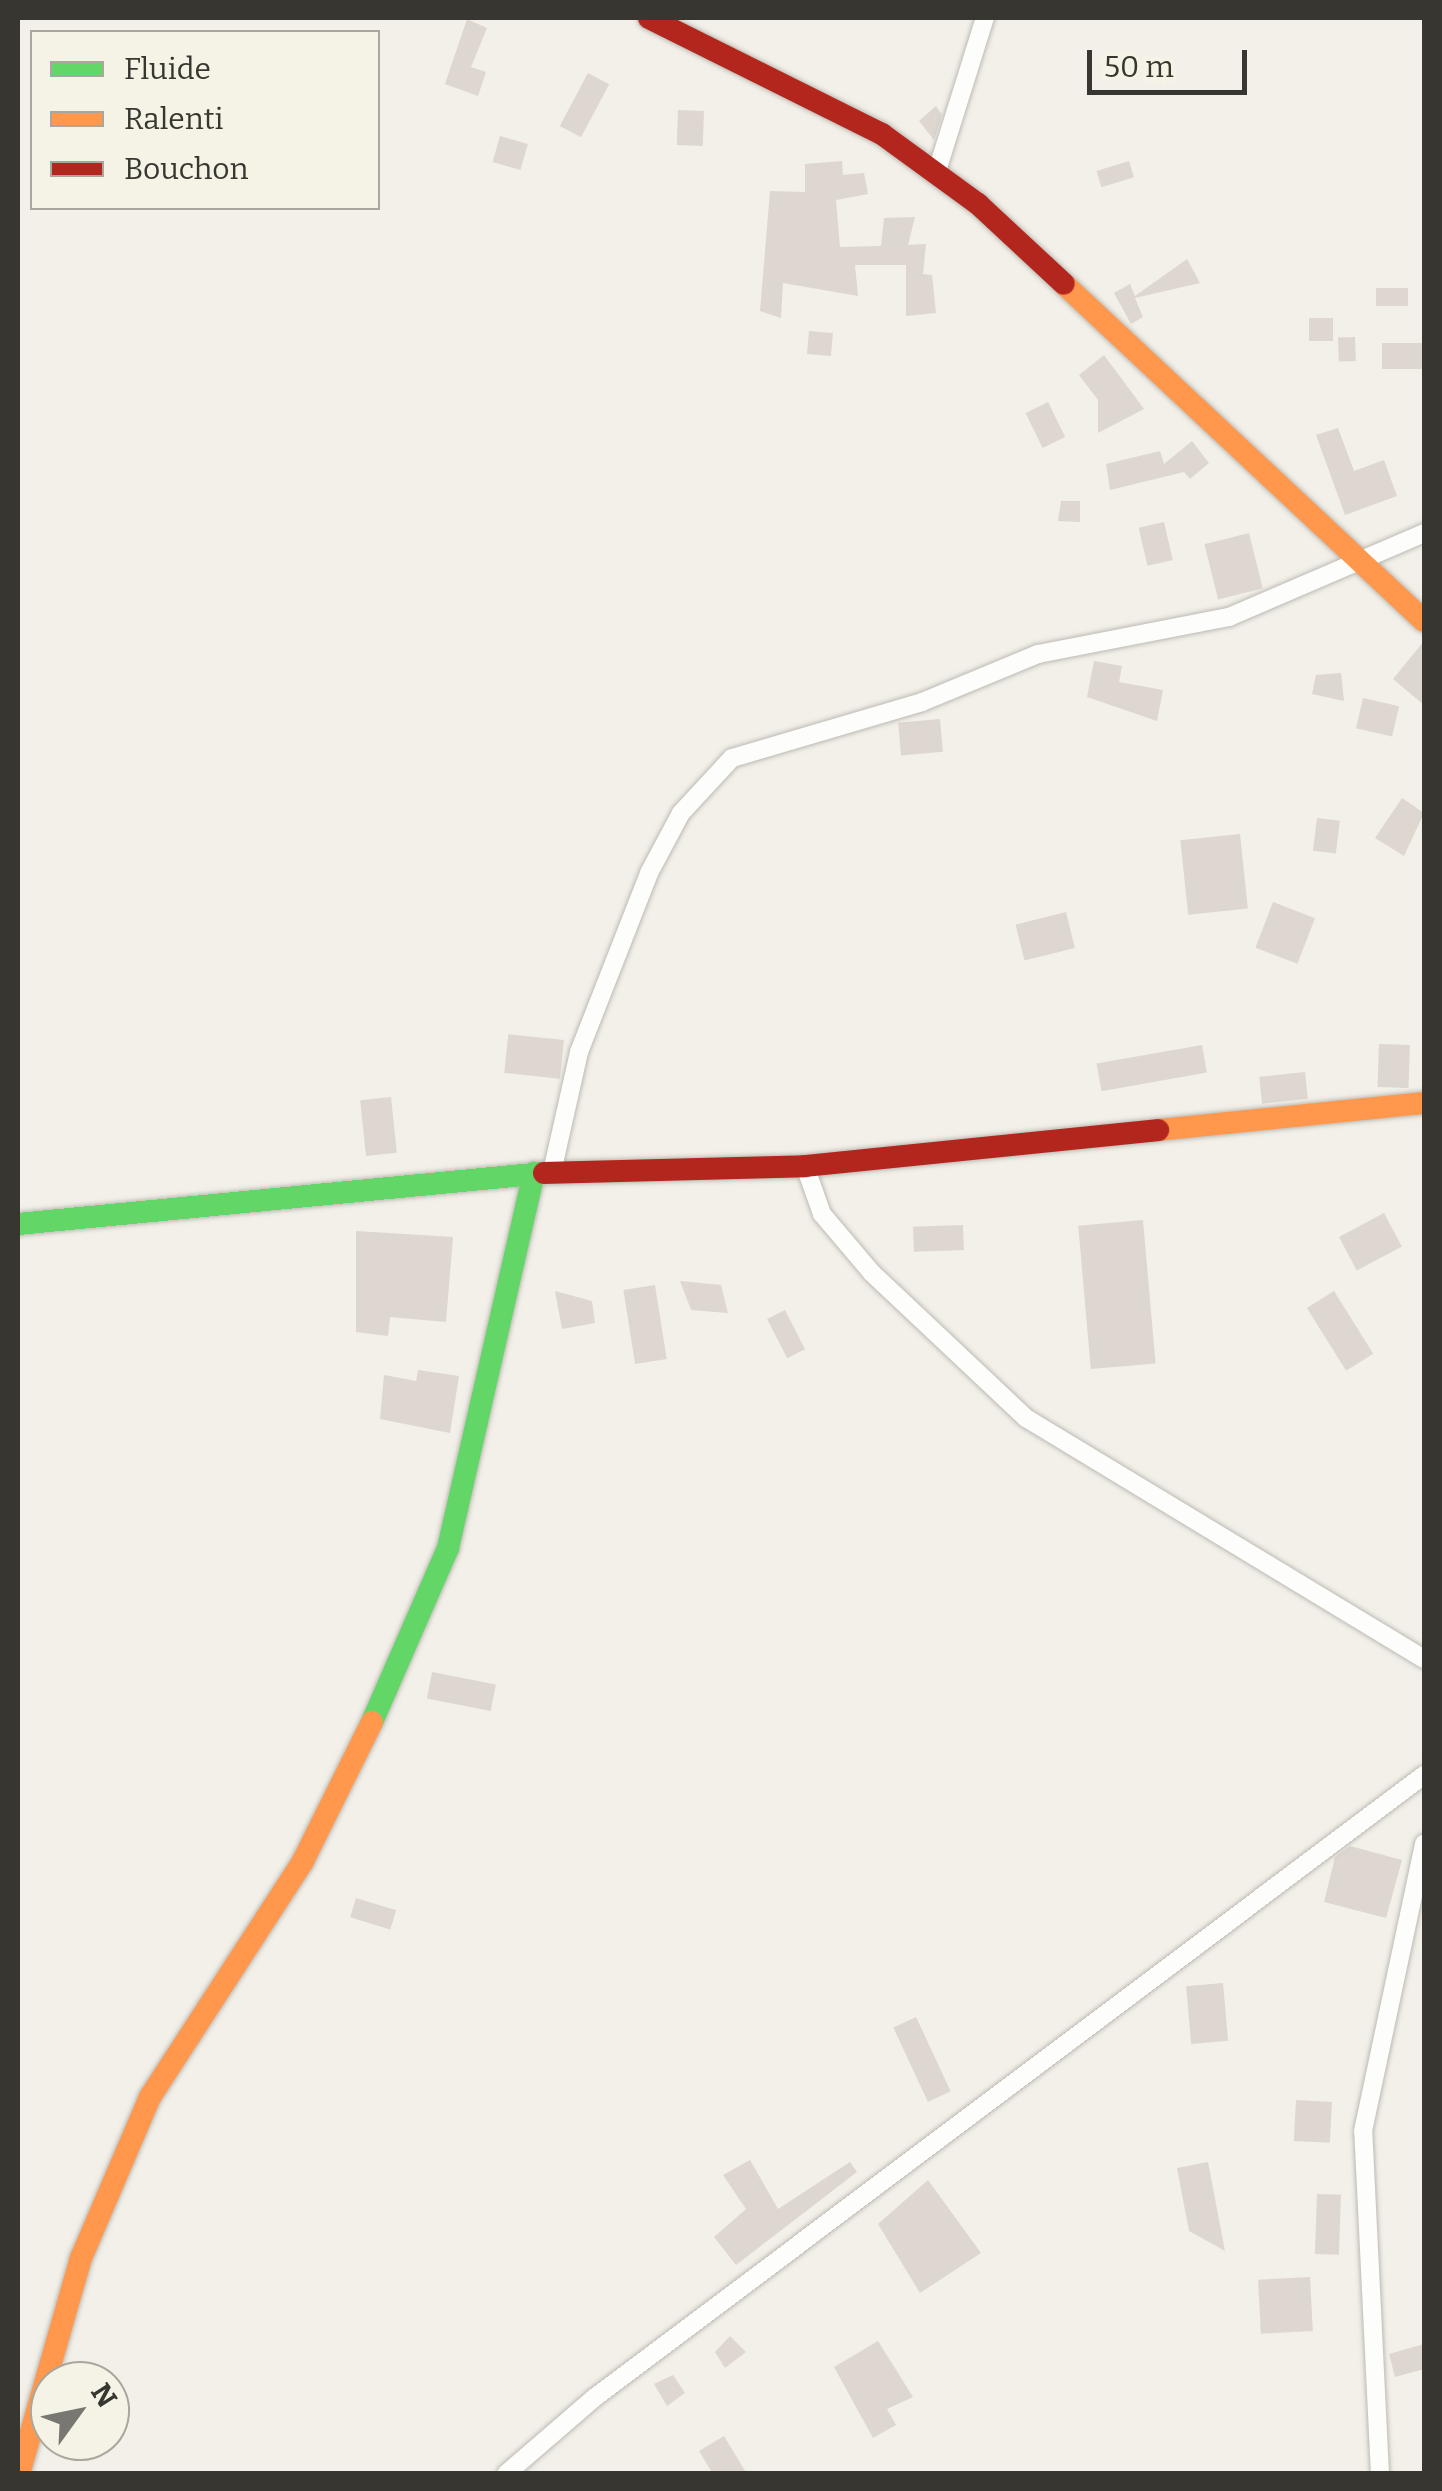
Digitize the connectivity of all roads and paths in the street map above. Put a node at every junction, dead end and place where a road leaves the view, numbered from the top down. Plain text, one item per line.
1 (648, 18) edge
2 (985, 18) edge
3 (936, 174) junction
4 (1424, 533) edge
5 (1356, 563) junction
6 (1424, 621) edge
7 (1424, 1103) edge
8 (805, 1166) junction
9 (543, 1173) junction
10 (18, 1224) edge
11 (1424, 1659) edge
12 (1424, 1775) edge
13 (1424, 1843) edge
14 (19, 2474) edge
15 (506, 2474) edge
16 (1380, 2474) edge

1 - 3 street
2 - 3 street
3 - 5 street
4 - 5 street
5 - 6 street
5 - 9 street
7 - 8 street
8 - 9 street
8 - 11 street
9 - 10 street
9 - 14 street
12 - 15 street
13 - 16 street

